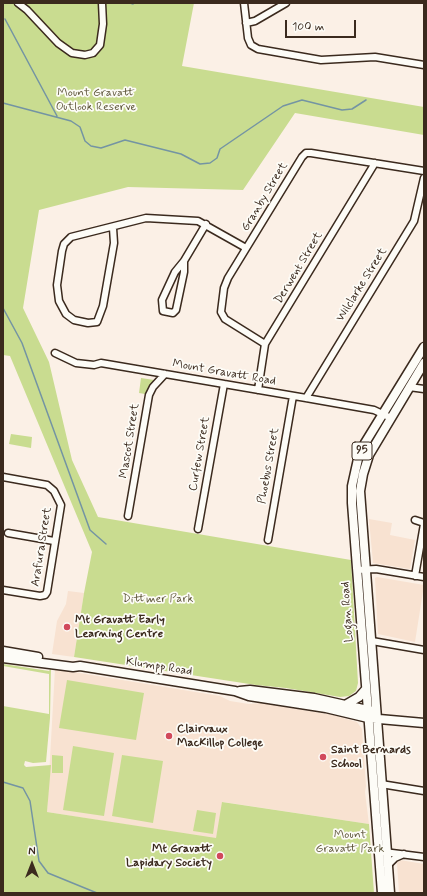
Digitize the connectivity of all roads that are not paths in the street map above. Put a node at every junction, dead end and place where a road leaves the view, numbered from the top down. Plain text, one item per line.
1 (18, 3) edge
2 (102, 3) edge
3 (244, 3) edge
4 (286, 3) edge
5 (246, 23) junction
6 (424, 65) edge
7 (375, 163) junction
8 (424, 172) edge
9 (424, 178) edge
10 (206, 224) junction
11 (112, 228) junction
12 (246, 248) junction
13 (184, 261) junction
14 (265, 344) junction
15 (424, 347) edge
16 (54, 353) dead end
17 (424, 363) edge
18 (165, 374) junction
19 (224, 384) junction
20 (409, 387) junction
21 (424, 389) edge
22 (258, 390) junction
23 (292, 396) junction
24 (306, 398) junction
25 (387, 416) junction
26 (3, 477) edge
27 (128, 516) dead end
28 (415, 520) dead end
29 (424, 523) edge
30 (198, 529) dead end
31 (8, 533) dead end
32 (268, 540) dead end
33 (54, 541) junction
34 (361, 570) junction
35 (415, 576) junction
36 (424, 577) edge
37 (3, 590) edge
38 (372, 641) junction
39 (424, 650) edge
40 (3, 651) edge
41 (3, 658) edge
42 (80, 666) junction
43 (366, 689) junction
44 (235, 691) junction
45 (347, 704) junction
46 (368, 714) junction
47 (377, 715) junction
48 (424, 723) edge
49 (381, 784) junction
50 (424, 791) edge
51 (383, 852) junction
52 (405, 854) junction
53 (424, 857) edge
54 (388, 865) junction
55 (382, 893) edge
56 (390, 893) edge

1 - 2 street
3 - 5 street
4 - 5 street
5 - 6 street
7 - 8 street, Granby Street
7 - 12 street, Granby Street
7 - 14 street, Derwent Street
9 - 24 street, Wilclarke Street
10 - 11 street
10 - 12 street
10 - 13 street
11 - 11 street
12 - 14 street, Granby Street
13 - 13 street
14 - 22 street, Derwent Street
15 - 25 main road, Logan Road / 95
16 - 18 street, Mount Gravatt Road
17 - 20 main road, Logan Road / 95
18 - 19 street, Mount Gravatt Road
18 - 27 street, Mascot Street
19 - 22 street, Mount Gravatt Road
19 - 30 street, Curfew Street
20 - 21 street
20 - 25 main road, Logan Road / 95
22 - 23 street, Mount Gravatt Road
23 - 24 street, Mount Gravatt Road
23 - 32 street, Phoebus Street
24 - 25 street, Mount Gravatt Road
25 - 34 main road, Logan Road / 95
26 - 33 street, Arafura Street
28 - 29 street
29 - 35 street
31 - 33 street
33 - 37 street, Arafura Street
34 - 35 street
34 - 38 main road, Logan Road / 95
34 - 43 main road, Logan Road / 95
35 - 36 street
38 - 39 street
38 - 47 main road, Logan Road / 95
40 - 42 main road, Klumpp Road
41 - 42 main road, Klumpp Road
42 - 44 main road, Klumpp Road
43 - 45 main road
43 - 46 main road, Logan Road / 95
44 - 45 main road, Klumpp Road
44 - 46 main road, Klumpp Road
45 - 46 main road, Klumpp Road
46 - 47 main road, Klumpp Road
46 - 51 main road, Logan Road / 95
47 - 48 main road, Klumpp Road
47 - 49 main road, Logan Road / 95
49 - 50 street
49 - 51 main road, Logan Road / 95
51 - 52 street
51 - 54 main road, Logan Road / 95
51 - 55 main road, Logan Road / 95
52 - 53 street
52 - 54 street
54 - 56 main road, Logan Road / 95

